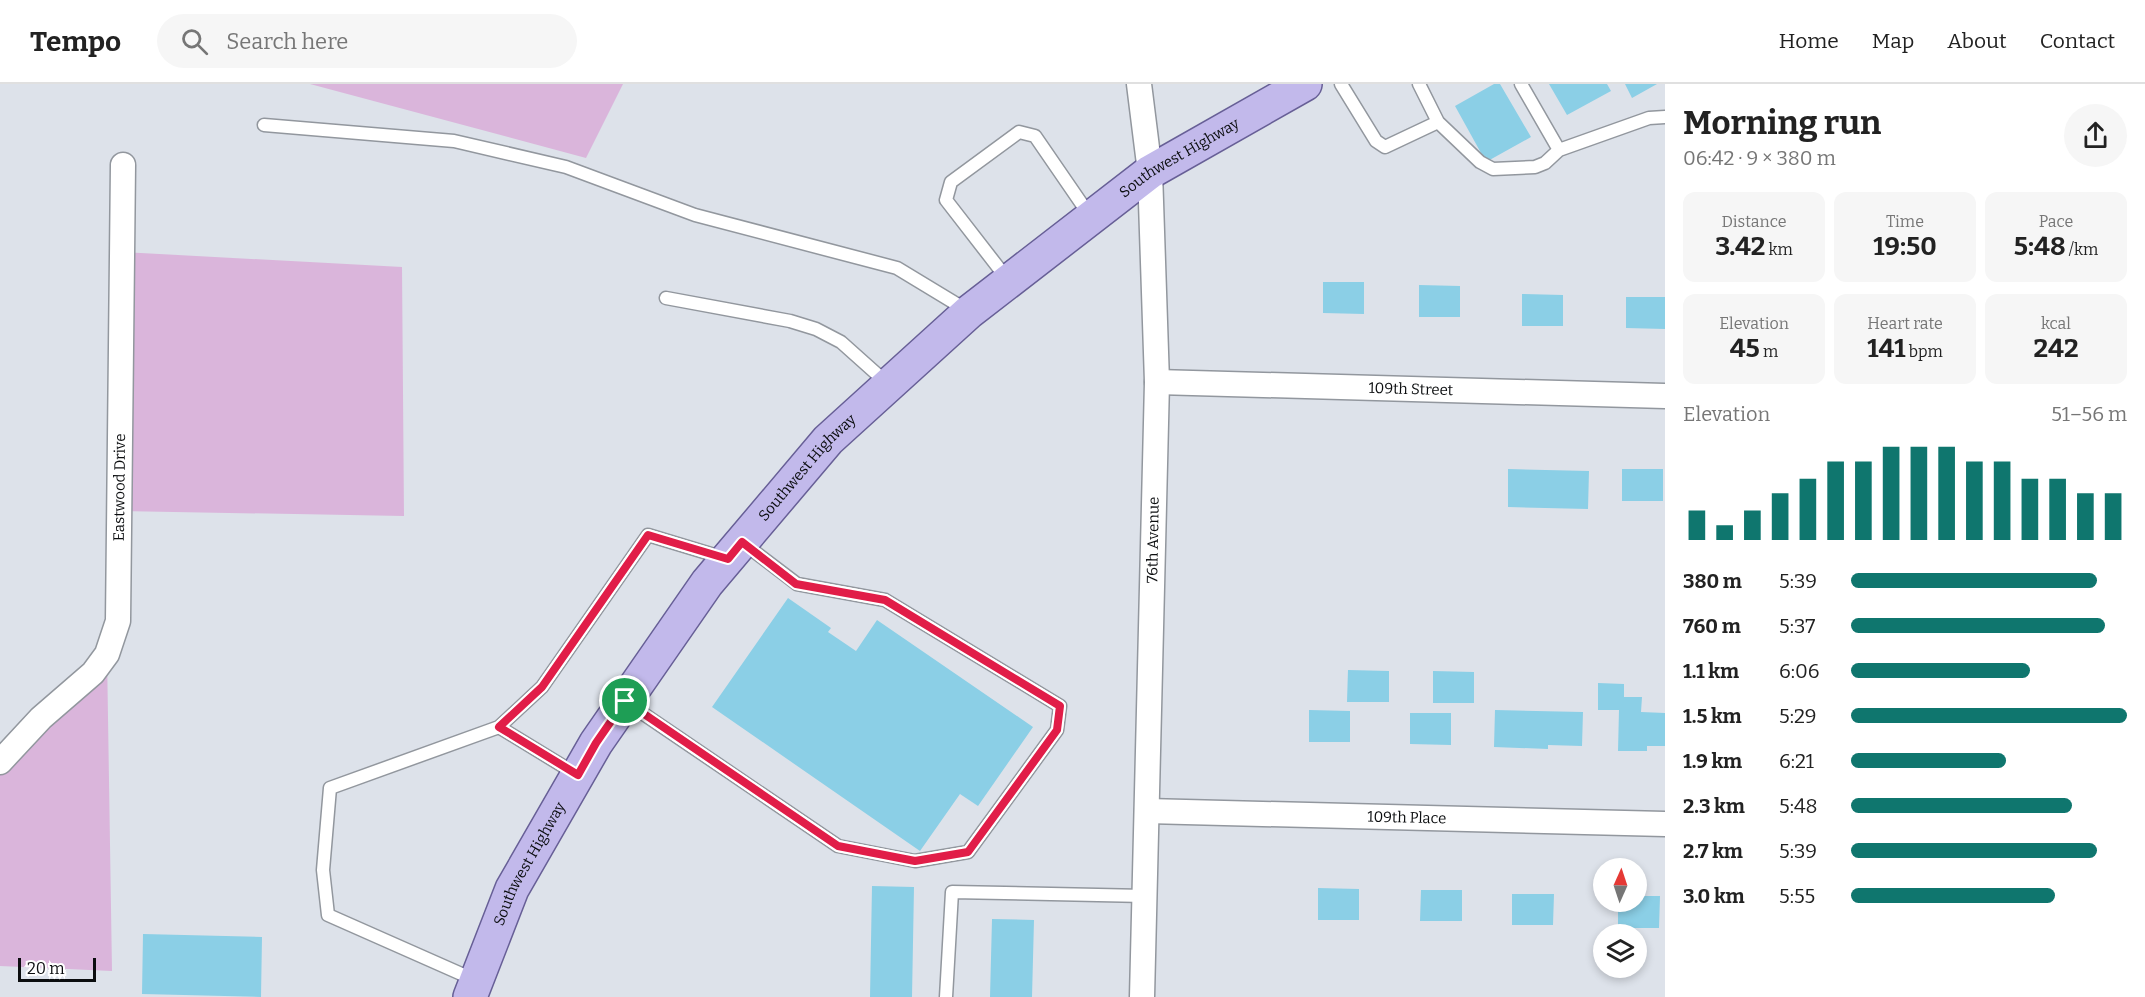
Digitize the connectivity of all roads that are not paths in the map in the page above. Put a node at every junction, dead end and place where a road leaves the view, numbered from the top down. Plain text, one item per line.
1 (1139, 84) edge
2 (1305, 84) edge
3 (1341, 84) edge
4 (1419, 84) edge
5 (1521, 84) edge
6 (1665, 117) edge
7 (1438, 122) junction
8 (264, 125) dead end
9 (1559, 150) junction
10 (123, 165) dead end
11 (1150, 172) junction
12 (1091, 217) junction
13 (1009, 281) junction
14 (666, 298) dead end
15 (969, 312) junction
16 (1157, 382) junction
17 (889, 385) junction
18 (1665, 396) edge
19 (735, 550) junction
20 (625, 701) junction
21 (499, 727) junction
22 (0, 762) edge
23 (578, 775) junction
24 (1148, 811) junction
25 (1665, 824) edge
26 (1145, 896) junction
27 (473, 989) edge
28 (946, 997) edge
29 (1142, 997) edge

1 - 11 street, 76th Avenue
2 - 11 main road, Southwest Highway
3 - 7 lane
4 - 7 lane
5 - 9 lane
6 - 9 lane
7 - 9 lane
8 - 15 lane
10 - 22 street, Eastwood Drive
11 - 12 main road, Southwest Highway
11 - 16 street, 76th Avenue
12 - 13 main road, Southwest Highway
12 - 13 lane
13 - 15 main road, Southwest Highway
14 - 17 lane
15 - 17 main road, Southwest Highway
16 - 18 street, 109th Street
16 - 24 street, 76th Avenue
17 - 19 main road, Southwest Highway
19 - 20 main road, Southwest Highway
19 - 20 lane
19 - 21 lane
20 - 23 main road, Southwest Highway
21 - 23 lane
21 - 27 lane
23 - 27 main road, Southwest Highway
24 - 25 street, 109th Place
24 - 26 street, 76th Avenue
26 - 28 lane
26 - 29 street, 76th Avenue

